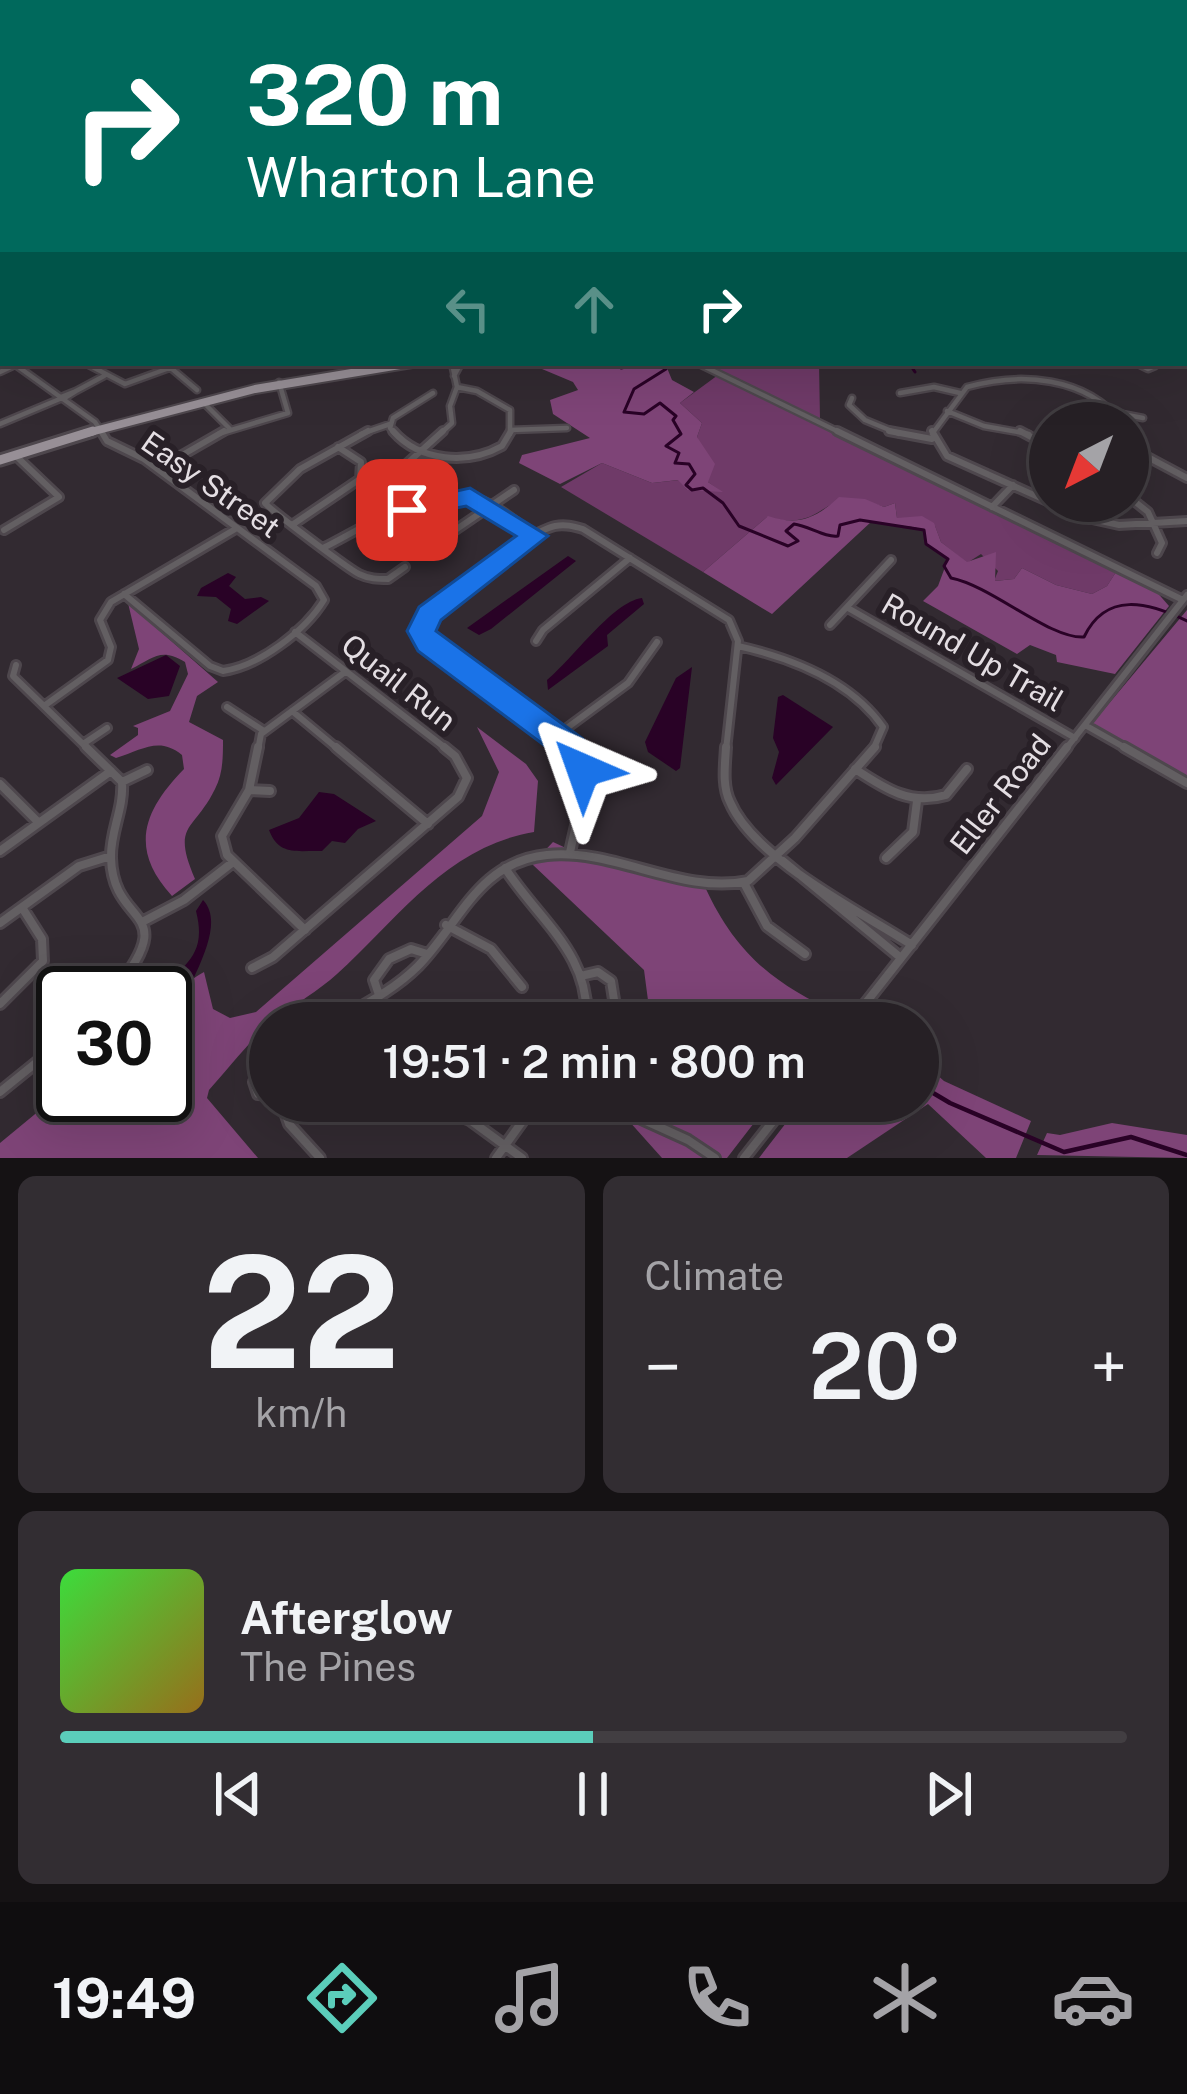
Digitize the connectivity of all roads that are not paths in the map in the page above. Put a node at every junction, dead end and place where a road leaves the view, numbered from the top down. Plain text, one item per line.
1 (17, 366) edge
2 (89, 366) edge
3 (166, 366) edge
4 (169, 366) edge
5 (362, 366) edge
6 (393, 366) edge
7 (456, 366) edge
8 (703, 366) edge
9 (104, 376) junction
10 (276, 385) junction
11 (457, 388) junction
12 (196, 390) dead end
13 (433, 393) dead end
14 (900, 393) dead end
15 (959, 393) junction
16 (62, 398) junction
17 (852, 398) dead end
18 (218, 401) junction
19 (1101, 402) edge
20 (206, 404) junction
21 (946, 411) junction
22 (215, 414) junction
23 (0, 424) edge
24 (390, 424) junction
25 (99, 427) junction
26 (229, 428) junction
27 (567, 428) dead end
28 (510, 430) junction
29 (1029, 434) edge
30 (932, 439) junction
31 (338, 447) junction
32 (418, 450) junction
33 (14, 453) junction
34 (0, 458) edge
35 (1149, 458) edge
36 (158, 469) junction
37 (1187, 478) edge
38 (1013, 485) junction
39 (514, 490) dead end
40 (992, 507) junction
41 (493, 509) junction
42 (407, 510) junction
43 (1149, 516) edge
44 (1187, 521) edge
45 (1154, 524) junction
46 (291, 526) junction
47 (238, 527) junction
48 (4, 530) dead end
49 (448, 535) dead end
50 (535, 536) junction
51 (322, 548) junction
52 (1157, 553) dead end
53 (630, 559) junction
54 (890, 560) dead end
55 (405, 567) dead end
56 (124, 594) junction
57 (1182, 601) edge
58 (848, 608) junction
59 (830, 625) dead end
60 (294, 631) junction
61 (536, 641) dead end
62 (657, 642) dead end
63 (738, 646) junction
64 (16, 665) dead end
65 (346, 671) junction
66 (44, 706) junction
67 (227, 707) dead end
68 (291, 711) junction
69 (1085, 725) junction
70 (107, 728) dead end
71 (264, 731) junction
72 (556, 736) junction
73 (1075, 738) junction
74 (83, 744) junction
75 (855, 769) junction
76 (967, 769) dead end
77 (147, 770) dead end
78 (111, 771) junction
79 (122, 782) junction
80 (1187, 783) edge
81 (0, 784) edge
82 (249, 790) junction
83 (270, 791) dead end
84 (916, 800) junction
85 (38, 822) junction
86 (428, 824) junction
87 (0, 851) edge
88 (570, 853) junction
89 (776, 854) junction
90 (111, 856) junction
91 (886, 858) dead end
92 (233, 862) junction
93 (505, 868) junction
94 (744, 883) junction
95 (22, 908) junction
96 (144, 921) junction
97 (0, 923) edge
98 (446, 925) junction
99 (304, 930) junction
100 (912, 945) junction
101 (427, 954) junction
102 (805, 954) dead end
103 (901, 958) junction
104 (135, 966) edge
105 (252, 968) dead end
106 (585, 975) junction
107 (522, 987) dead end
108 (379, 995) junction
109 (370, 1002) edge
110 (589, 1002) edge
111 (614, 1002) edge
112 (866, 1002) edge
113 (0, 1004) edge
114 (36, 1063) edge
115 (0, 1092) edge
116 (288, 1122) edge
117 (473, 1122) edge
118 (522, 1122) edge
119 (642, 1122) edge
120 (772, 1122) edge
121 (505, 1146) junction
122 (320, 1158) edge
123 (496, 1158) edge
124 (522, 1158) edge
125 (715, 1158) edge
126 (744, 1158) edge

1 - 16 street, Easy Street
2 - 9 street
3 - 9 street
4 - 12 street
5 - 10 main road
6 - 10 main road
7 - 11 street
8 - 40 street
9 - 16 street
10 - 18 main road
10 - 25 main road
10 - 26 street
11 - 28 street
11 - 32 street
13 - 24 street
14 - 15 street
15 - 19 street
15 - 21 street
16 - 23 street
16 - 25 street, Easy Street
17 - 30 street
18 - 20 main road
18 - 22 street
20 - 22 street
20 - 25 main road
21 - 29 street
21 - 30 street
22 - 26 street
24 - 31 street
24 - 32 street
25 - 33 main road
25 - 36 street, Easy Street
26 - 36 street
27 - 28 street
28 - 32 street
30 - 38 street
31 - 46 street
31 - 46 street
32 - 42 street
33 - 34 main road
33 - 48 street
35 - 37 street
36 - 47 street, Easy Street
38 - 40 street
38 - 45 street
39 - 41 street
40 - 57 street
41 - 42 street
41 - 49 street
41 - 50 street
42 - 51 street
43 - 45 street
44 - 45 street
45 - 52 street
46 - 51 street
47 - 56 street
47 - 60 street, Easy Street
50 - 53 street
50 - 72 street
51 - 55 street
53 - 61 street
53 - 63 street
54 - 58 street
56 - 60 street
56 - 66 street
57 - 69 street, Eller Road
58 - 59 street
58 - 73 street, Round Up Trail
60 - 65 street, Quail Run
62 - 72 street
63 - 75 street
63 - 89 street
64 - 66 street
65 - 68 street
65 - 86 street, Quail Run
66 - 74 street
67 - 71 street
68 - 71 street
68 - 86 street
69 - 73 street, Eller Road
69 - 80 street
70 - 74 street
71 - 82 street
72 - 88 street
73 - 100 street, Eller Road
74 - 78 street
75 - 84 street
75 - 89 street
76 - 84 street
77 - 79 street
78 - 79 street
78 - 85 street
79 - 90 street
81 - 85 street
82 - 83 street
82 - 92 street
84 - 91 street
85 - 87 street
86 - 99 street
88 - 93 street
88 - 94 street
89 - 94 street
89 - 100 street
89 - 103 street
90 - 95 street
90 - 96 street
92 - 96 street
92 - 99 street
93 - 98 street
93 - 106 street
94 - 102 street
95 - 97 street
95 - 113 street
96 - 104 street
98 - 101 street
98 - 107 street
99 - 105 street
100 - 103 street, Eller Road
101 - 108 street
101 - 108 street
103 - 112 street, Eller Road
106 - 110 street
106 - 111 street
108 - 109 street
114 - 115 street
116 - 122 street
117 - 121 street
118 - 121 street
119 - 125 street
120 - 126 street
121 - 123 street
121 - 124 street

